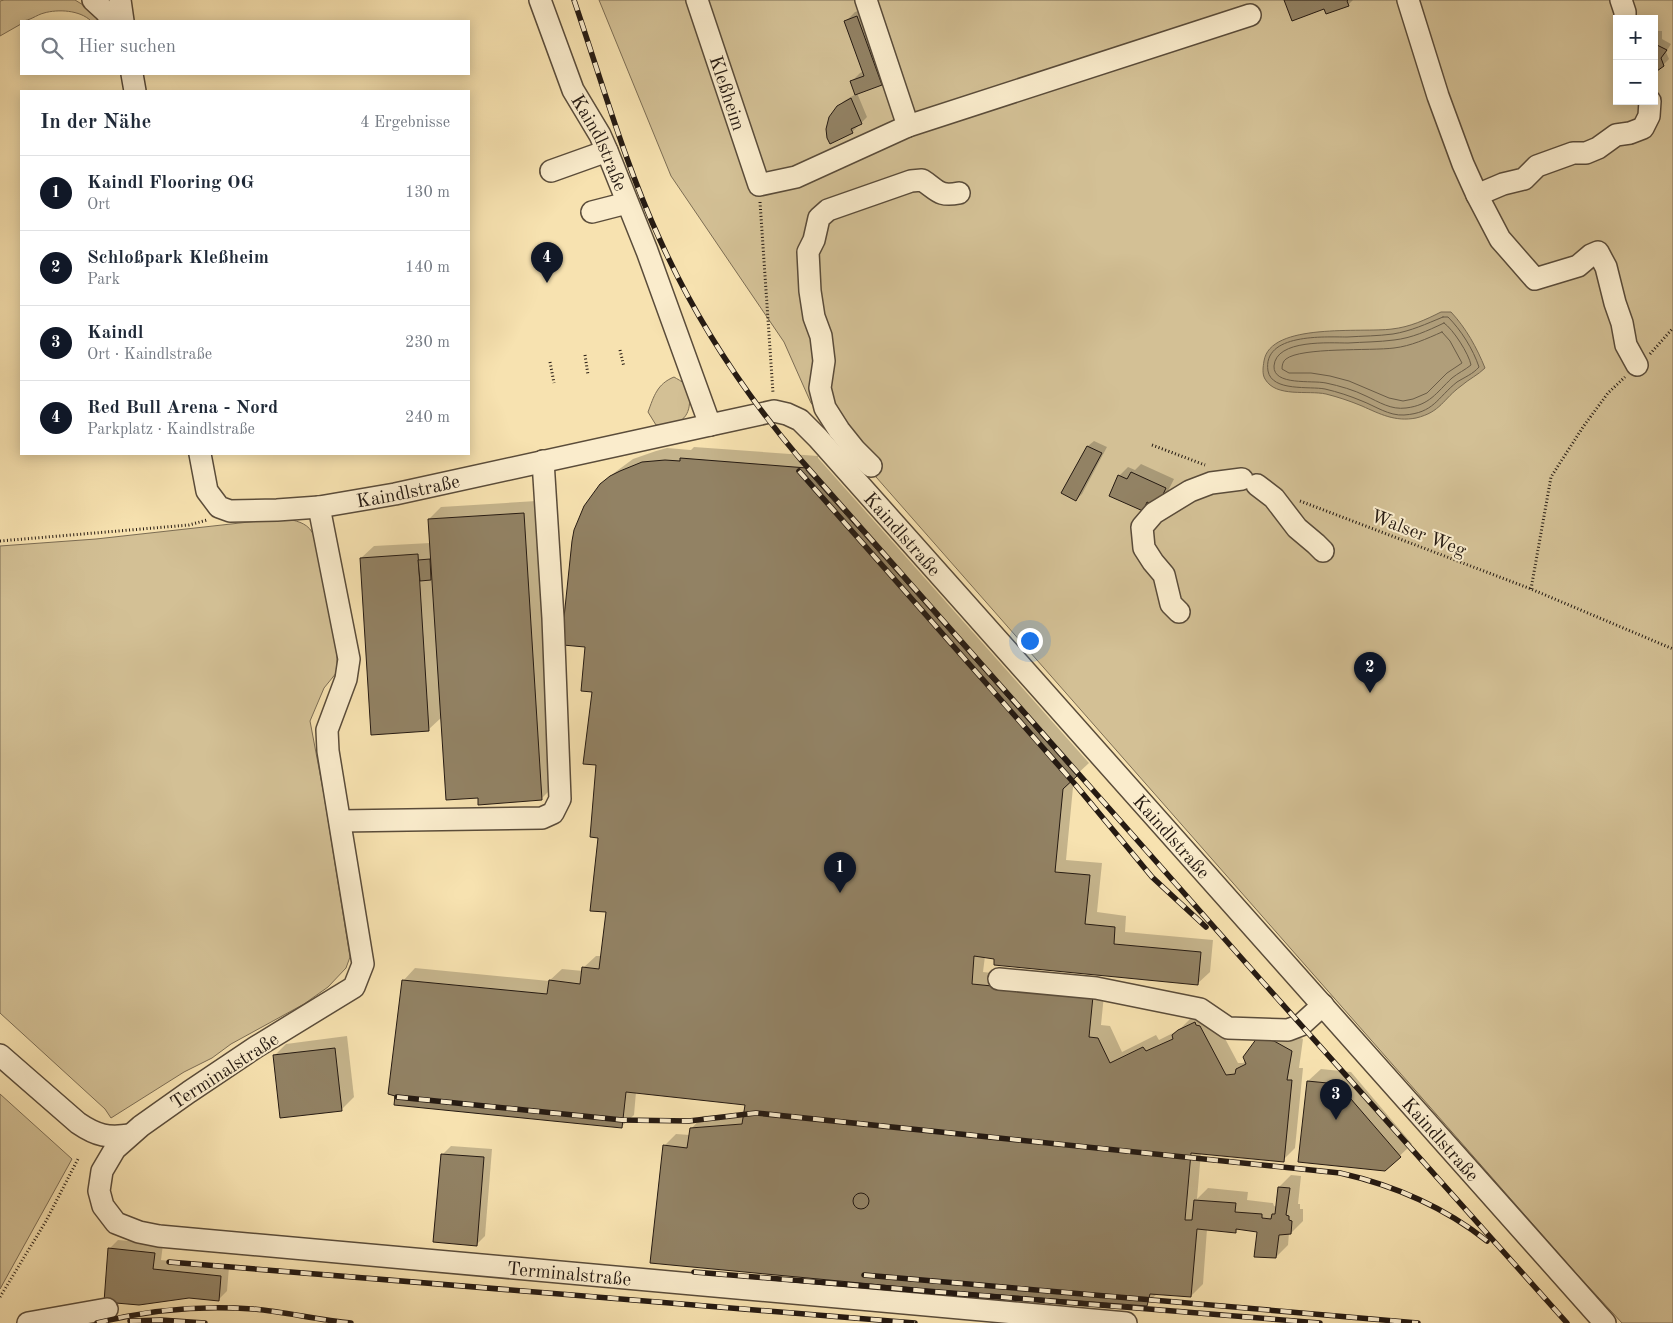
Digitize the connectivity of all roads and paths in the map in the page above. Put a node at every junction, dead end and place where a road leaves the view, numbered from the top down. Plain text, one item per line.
1 (93, 0) edge
2 (120, 0) edge
3 (540, 0) edge
4 (697, 0) edge
5 (866, 0) edge
6 (1408, 0) edge
7 (1621, 0) edge
8 (1250, 15) dead end
9 (1625, 15) edge
10 (112, 20) edge
11 (123, 20) edge
12 (132, 75) edge
13 (135, 90) edge
14 (1650, 105) edge
15 (908, 126) junction
16 (608, 152) junction
17 (551, 171) dead end
18 (759, 185) junction
19 (959, 193) dead end
20 (1477, 195) junction
21 (627, 203) junction
22 (592, 212) dead end
23 (1673, 328) edge
24 (620, 350) dead end
25 (585, 356) dead end
26 (550, 362) dead end
27 (1637, 365) junction
28 (624, 367) dead end
29 (588, 375) dead end
30 (554, 382) dead end
31 (774, 411) junction
32 (710, 425) junction
33 (1152, 445) dead end
34 (200, 455) edge
35 (543, 461) junction
36 (1206, 465) dead end
37 (871, 466) dead end
38 (1294, 499) dead end
39 (219, 507) junction
40 (319, 507) junction
41 (0, 541) edge
42 (1323, 551) dead end
43 (1531, 589) junction
44 (1179, 612) dead end
45 (1673, 649) edge
46 (340, 821) junction
47 (999, 979) dead end
48 (1322, 1005) junction
49 (0, 1056) edge
50 (130, 1135) junction
51 (79, 1157) dead end
52 (0, 1298) edge
53 (107, 1309) dead end
54 (28, 1323) edge
55 (1126, 1323) edge
56 (1605, 1323) edge

1 - 10 street
2 - 11 street
3 - 16 street, Kaindlstraße
4 - 18 street, Kleßheim
5 - 15 street
6 - 20 street
7 - 9 street
8 - 15 street
12 - 13 street
14 - 20 street
15 - 18 street
16 - 17 street
16 - 21 street, Kaindlstraße
18 - 31 path
19 - 37 street
20 - 27 street
21 - 22 street
21 - 32 street, Kaindlstraße
23 - 27 path
24 - 28 path
25 - 29 path
26 - 30 path
27 - 43 path
31 - 32 street, Kaindlstraße
31 - 48 street, Kaindlstraße
32 - 35 street, Kaindlstraße
33 - 36 path
34 - 39 street
35 - 40 street, Kaindlstraße
35 - 46 street
38 - 43 path, Walser Weg
39 - 40 street, Kaindlstraße
39 - 41 path
40 - 46 street, Terminalstraße
42 - 44 street
43 - 45 path, Walser Weg
46 - 50 street, Terminalstraße
47 - 48 street
48 - 56 street, Kaindlstraße
49 - 50 street
50 - 55 street, Terminalstraße
51 - 52 path
53 - 54 street

